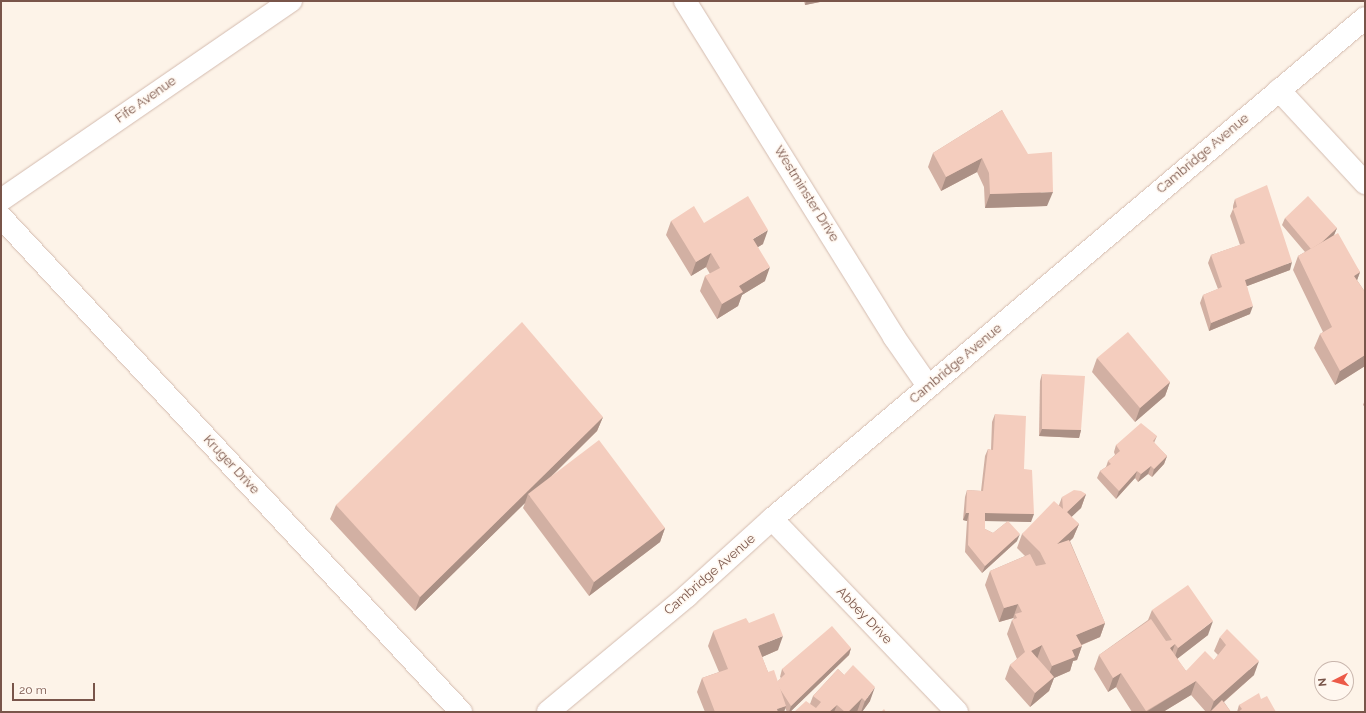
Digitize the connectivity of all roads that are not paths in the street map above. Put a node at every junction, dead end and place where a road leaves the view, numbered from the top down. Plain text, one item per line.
1 (291, 1) edge
2 (685, 1) edge
3 (1365, 18) edge
4 (1279, 90) junction
5 (1365, 183) edge
6 (1, 200) edge
7 (1, 217) edge
8 (928, 386) junction
9 (772, 520) junction
10 (461, 712) edge
11 (548, 712) edge
12 (957, 712) edge

1 - 6 street, Fife Avenue
2 - 8 street, Westminster Drive
3 - 4 street, Cambridge Avenue
4 - 5 street
4 - 8 street, Cambridge Avenue
7 - 10 street, Kruger Drive
8 - 9 street, Cambridge Avenue
9 - 11 street, Cambridge Avenue
9 - 12 street, Abbey Drive

